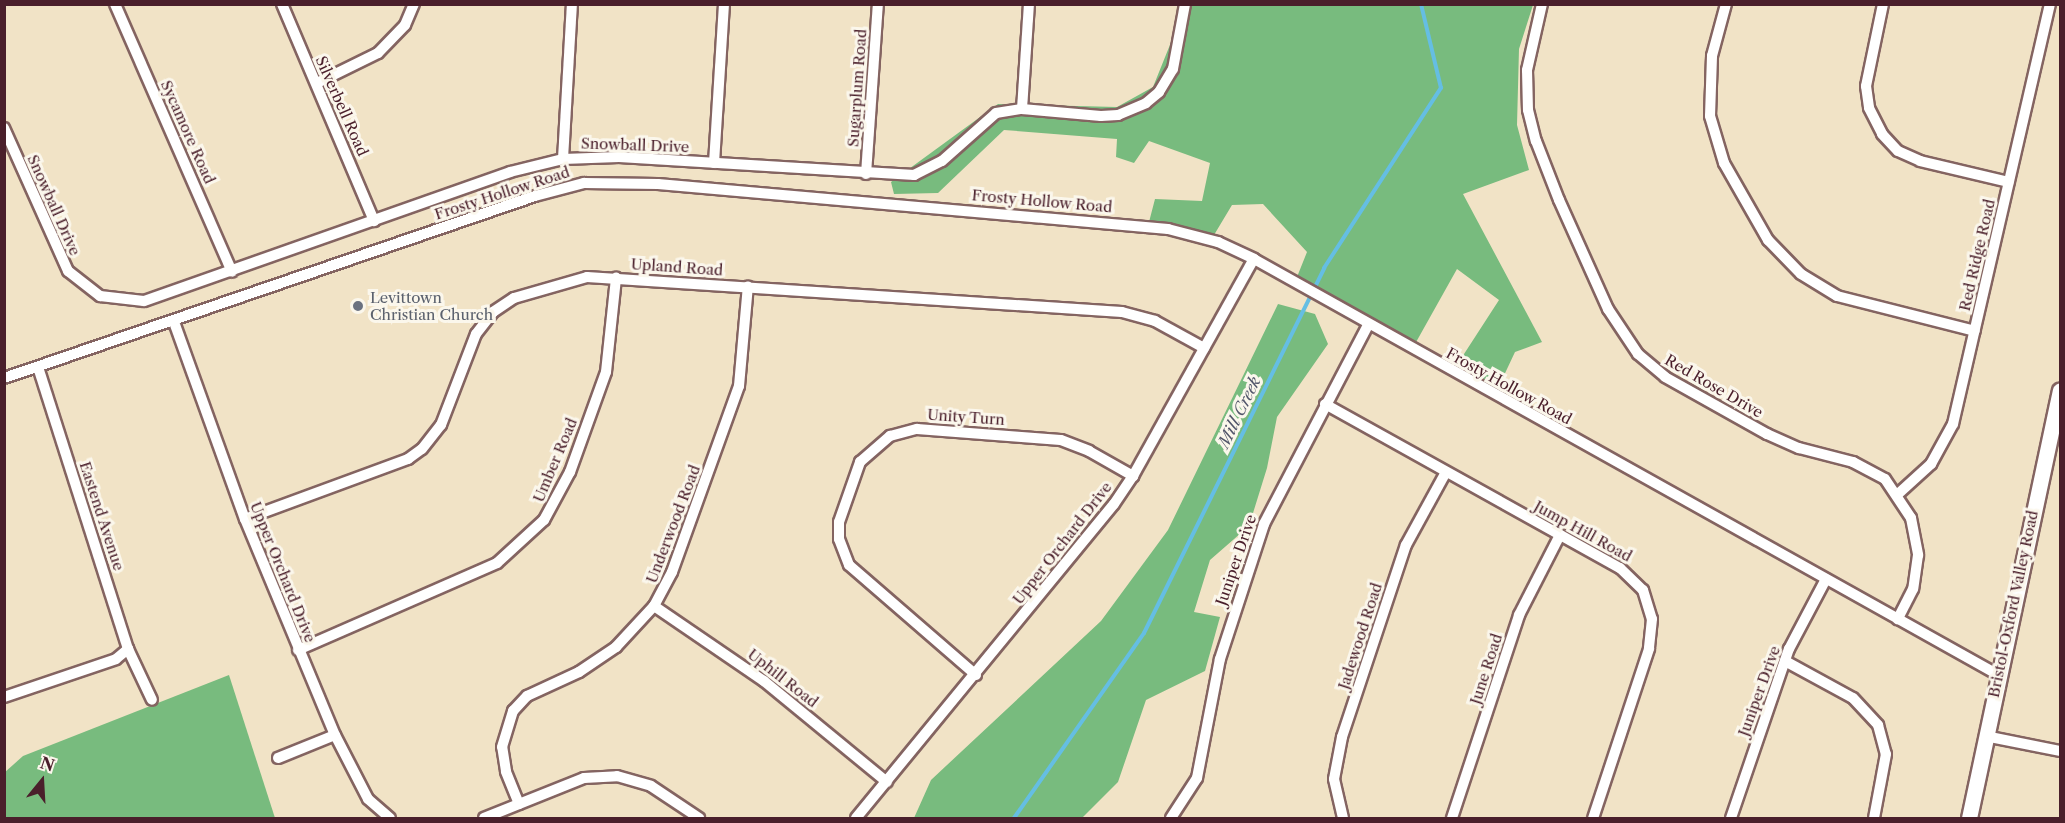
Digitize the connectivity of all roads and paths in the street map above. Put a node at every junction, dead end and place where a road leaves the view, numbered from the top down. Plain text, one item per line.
1 (116, 4) edge
2 (282, 4) edge
3 (414, 4) edge
4 (572, 4) edge
5 (724, 4) edge
6 (878, 4) edge
7 (1029, 4) edge
8 (1185, 4) edge
9 (1542, 4) edge
10 (1726, 4) edge
11 (1882, 4) edge
12 (2050, 4) edge
13 (317, 83) junction
14 (1022, 109) junction
15 (4, 128) edge
16 (563, 159) junction
17 (714, 164) junction
18 (866, 174) junction
19 (2009, 182) junction
20 (374, 221) junction
21 (1254, 259) junction
22 (232, 272) junction
23 (616, 278) junction
24 (748, 286) junction
25 (174, 322) junction
26 (1368, 325) junction
27 (1975, 331) junction
28 (1204, 348) junction
29 (38, 366) junction
30 (4, 378) edge
31 (2061, 391) edge
32 (1325, 404) junction
33 (1446, 472) junction
34 (1133, 476) junction
35 (1898, 494) junction
36 (245, 519) junction
37 (1560, 535) junction
38 (1826, 579) junction
39 (654, 606) junction
40 (1898, 619) junction
41 (128, 649) junction
42 (298, 650) junction
43 (1785, 661) junction
44 (1997, 674) junction
45 (976, 675) junction
46 (4, 697) edge
47 (152, 699) dead end
48 (335, 735) junction
49 (1985, 735) junction
50 (2061, 751) edge
51 (278, 759) dead end
52 (887, 782) junction
53 (519, 804) junction
54 (390, 819) edge
55 (484, 819) edge
56 (699, 819) edge
57 (856, 819) edge
58 (1171, 819) edge
59 (1343, 819) edge
60 (1452, 819) edge
61 (1593, 819) edge
62 (1731, 819) edge
63 (1874, 819) edge
64 (1969, 819) edge

1 - 22 street, Sycamore Road
2 - 13 street, Silverbell Road
3 - 13 street
4 - 16 street
5 - 17 street
6 - 18 street, Sugarplum Road
7 - 14 street
8 - 14 street, Snowball Drive
9 - 35 street, Red Rose Drive
10 - 27 street
11 - 19 street
12 - 19 street, Red Ridge Road
13 - 20 street, Silverbell Road
14 - 18 street, Snowball Drive
15 - 22 street, Snowball Drive
16 - 17 street, Snowball Drive
16 - 20 street, Snowball Drive
17 - 18 street, Snowball Drive
19 - 27 street, Red Ridge Road
20 - 22 street, Snowball Drive
21 - 25 street, Frosty Hollow Road
21 - 26 street, Frosty Hollow Road
21 - 28 street, Upper Orchard Drive
23 - 24 street, Upland Road
23 - 36 street, Upland Road
23 - 42 street, Umber Road
24 - 28 street, Upland Road
24 - 39 street, Underwood Road
25 - 29 street, Frosty Hollow Road
25 - 36 street, Upper Orchard Drive
26 - 32 street, Juniper Drive
26 - 38 street, Frosty Hollow Road
27 - 35 street, Red Ridge Road
28 - 34 street, Upper Orchard Drive
29 - 30 street, Frosty Hollow Road
29 - 41 street, Eastend Avenue
31 - 44 main road, Bristol-Oxford Valley Road
32 - 33 street, Jump Hill Road
32 - 58 street, Juniper Drive
33 - 37 street, Jump Hill Road
33 - 59 street, Jadewood Road
34 - 45 street, Upper Orchard Drive
34 - 45 street, Unity Turn
35 - 40 street, Red Rose Drive
36 - 42 street, Upper Orchard Drive
37 - 60 street, June Road
37 - 61 street, Jump Hill Road
38 - 40 street, Frosty Hollow Road
38 - 43 street, Juniper Drive
39 - 52 street, Uphill Road
39 - 53 street, Underwood Road
40 - 44 street, Frosty Hollow Road
41 - 46 street
41 - 47 street, Eastend Avenue
42 - 48 street, Upper Orchard Drive
43 - 62 street, Juniper Drive
43 - 63 street
44 - 49 main road, Bristol-Oxford Valley Road
45 - 52 street, Upper Orchard Drive
48 - 51 street
48 - 54 street, Upper Orchard Drive
49 - 50 street
49 - 64 main road, Bristol-Oxford Valley Road
52 - 57 street, Upper Orchard Drive
53 - 55 street
53 - 56 street

